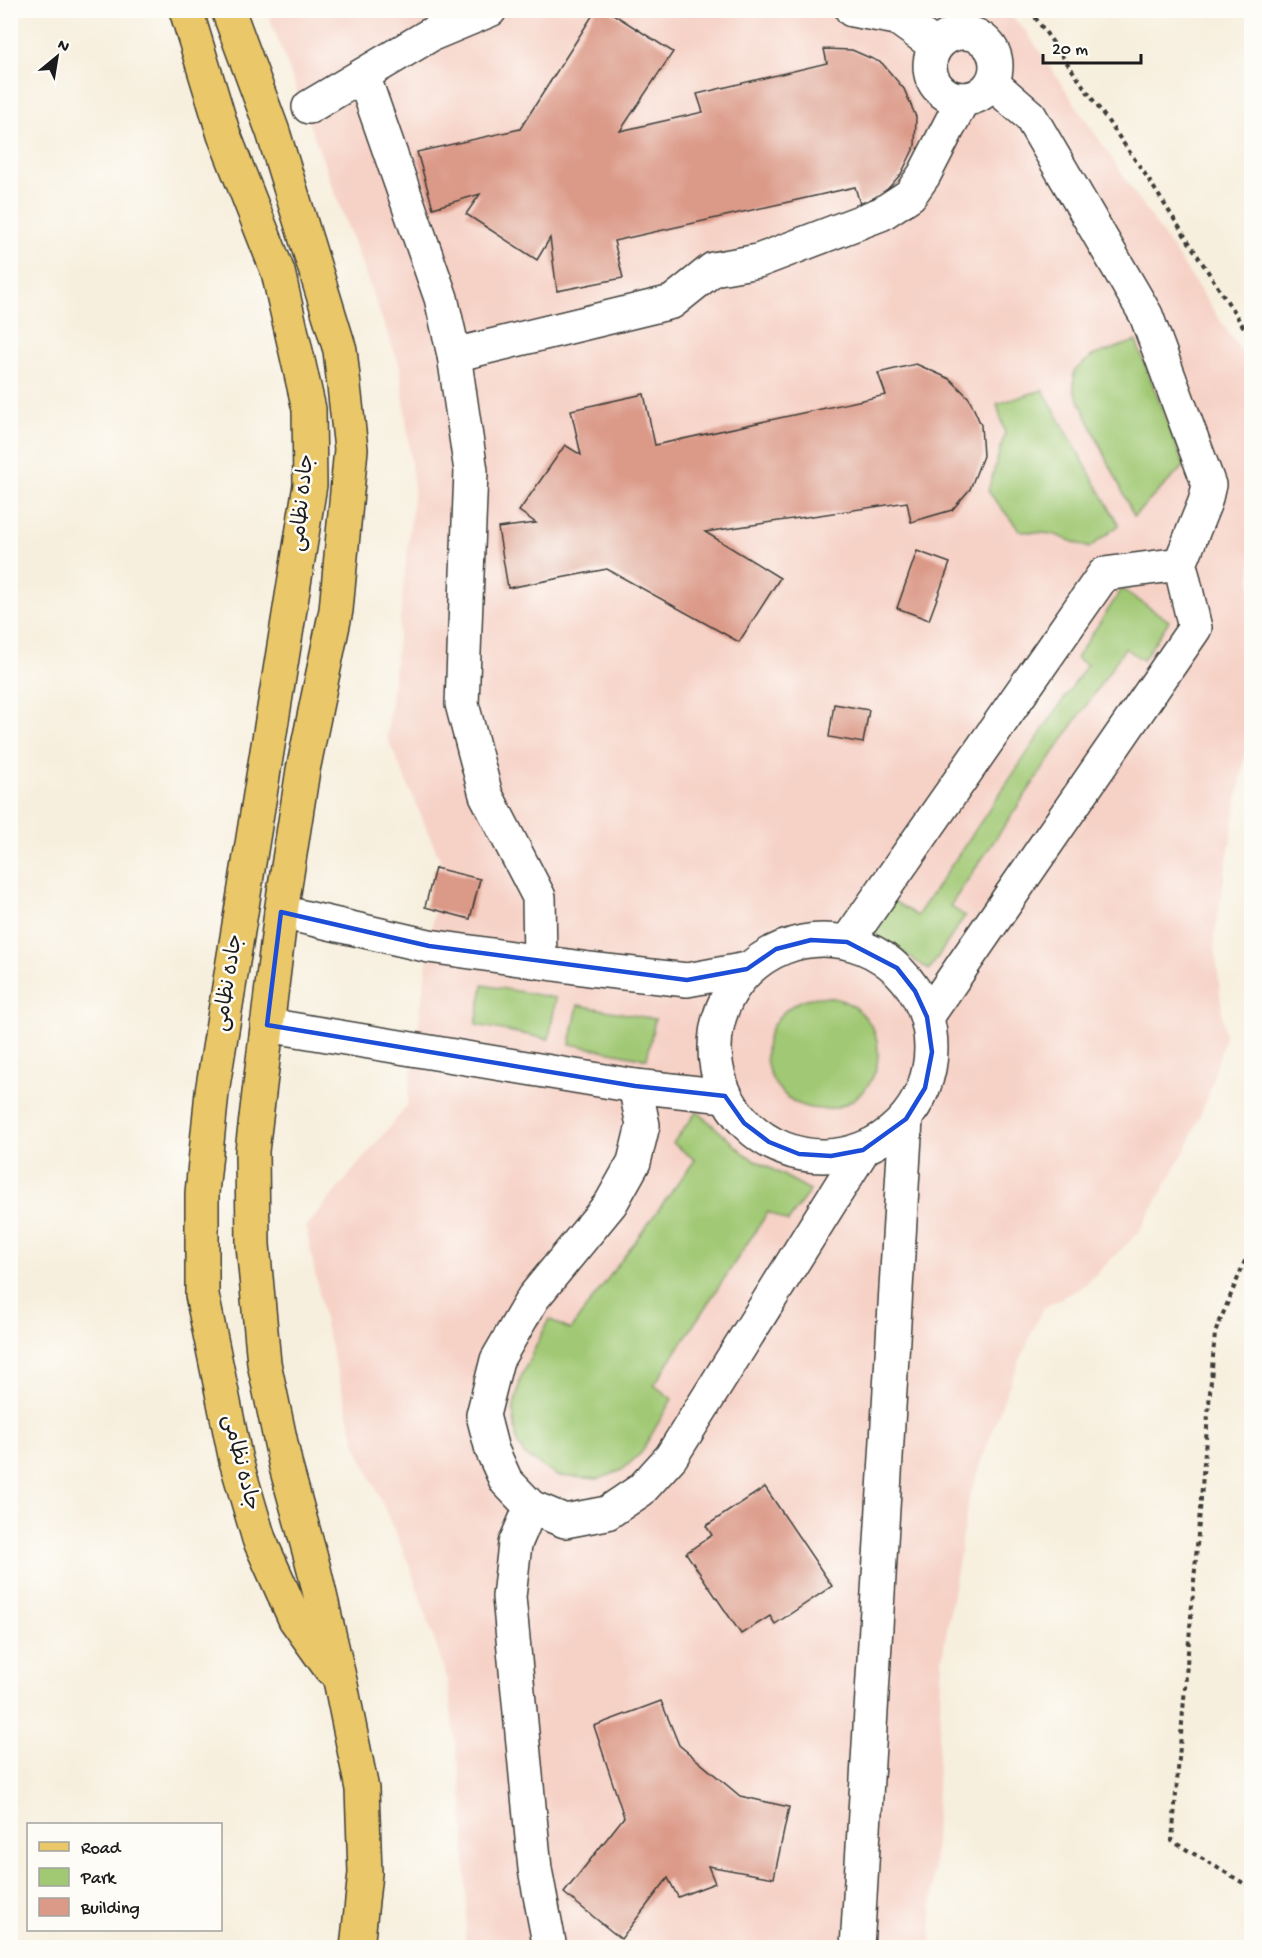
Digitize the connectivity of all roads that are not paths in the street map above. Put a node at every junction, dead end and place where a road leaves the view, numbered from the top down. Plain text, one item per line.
1 (186, 10) edge
2 (228, 10) edge
3 (490, 10) edge
4 (852, 10) edge
5 (936, 46) junction
6 (363, 75) junction
7 (992, 83) junction
8 (963, 99) junction
9 (309, 107) dead end
10 (454, 355) junction
11 (1180, 564) junction
12 (281, 912) junction
13 (847, 942) junction
14 (540, 962) junction
15 (747, 969) junction
16 (927, 1017) junction
17 (267, 1024) junction
18 (635, 1086) junction
19 (725, 1096) junction
20 (906, 1119) junction
21 (863, 1150) junction
22 (531, 1507) junction
23 (341, 1685) junction
24 (357, 1947) edge
25 (550, 1947) edge
26 (857, 1947) edge

1 - 23 main road, جاده نظامی
2 - 12 main road
3 - 6 street
4 - 5 street
5 - 7 street
5 - 8 street
6 - 9 street
6 - 10 street
7 - 8 street
7 - 11 street
8 - 10 street
10 - 14 street
11 - 13 street
11 - 16 street
12 - 14 street
12 - 17 main road
13 - 15 street
13 - 16 street
14 - 15 street
15 - 19 street
16 - 20 street
17 - 18 street
17 - 23 main road
18 - 19 street
18 - 22 street
19 - 21 street
20 - 21 street
20 - 26 street
21 - 22 street
22 - 25 street
23 - 24 main road, جاده نظامی

